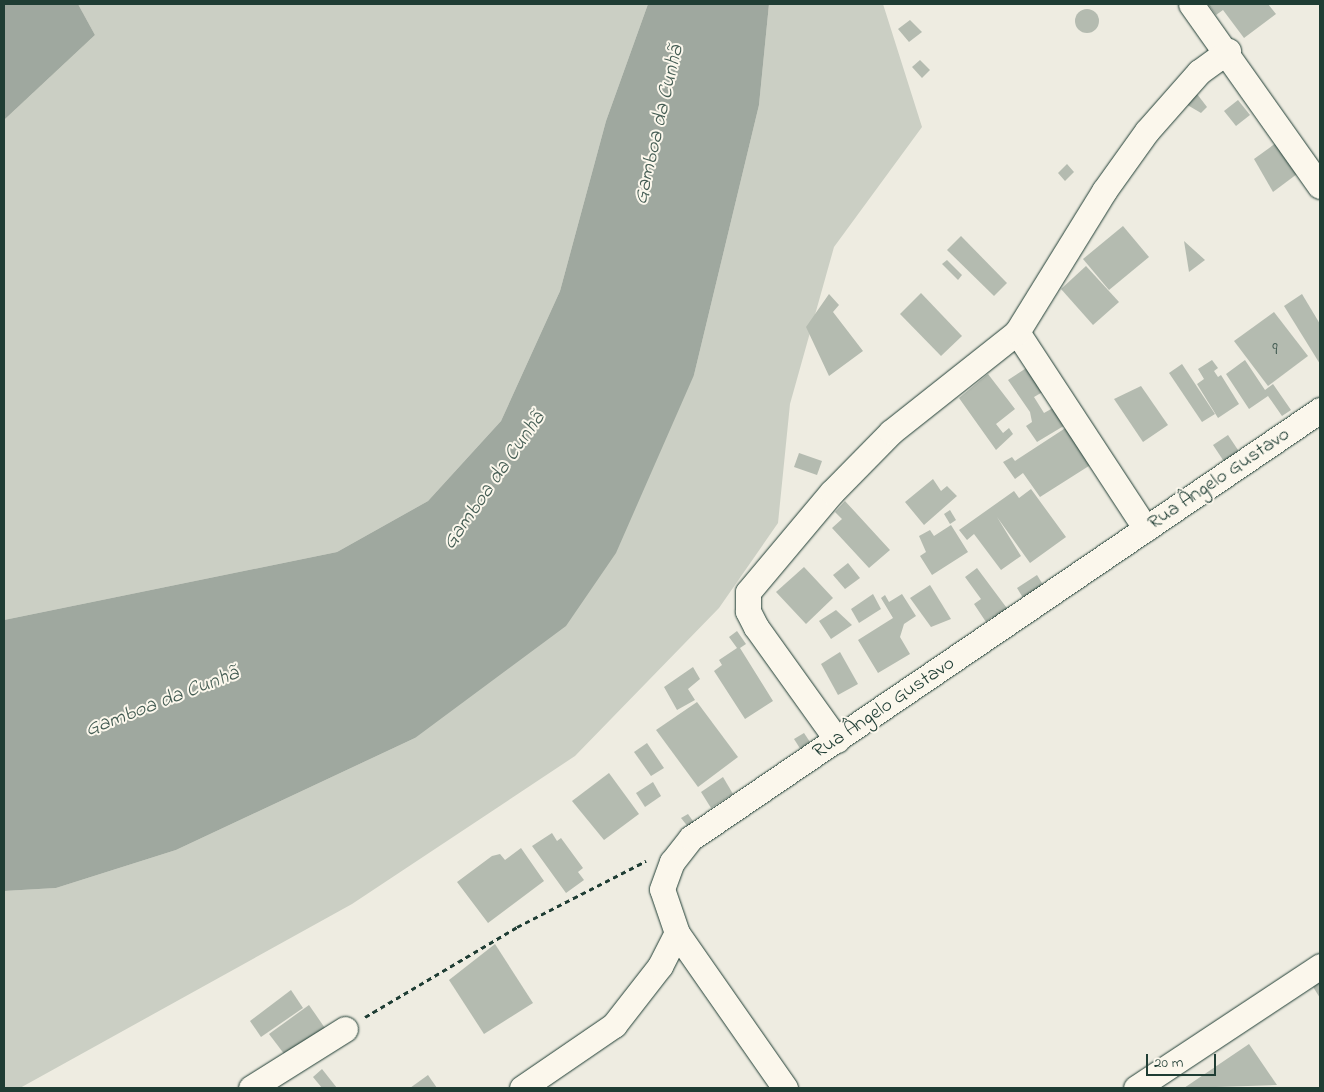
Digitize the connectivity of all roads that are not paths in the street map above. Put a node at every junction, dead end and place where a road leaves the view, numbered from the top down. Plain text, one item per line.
1 (1191, 4) edge
2 (1228, 51) junction
3 (1320, 186) edge
4 (1017, 332) junction
5 (1320, 410) edge
6 (1146, 529) junction
7 (837, 740) junction
8 (677, 933) junction
9 (1320, 966) edge
10 (346, 1029) road end
11 (250, 1088) edge
12 (522, 1088) edge
13 (785, 1088) edge
14 (1136, 1088) edge

1 - 2 street
2 - 3 street
2 - 4 street
4 - 6 street
4 - 7 street
5 - 6 street, Rua Ângelo Gustavo
6 - 7 street, Rua Ângelo Gustavo
7 - 8 street, Rua Ângelo Gustavo
8 - 12 street
8 - 13 street, Rua Ângelo Gustavo
9 - 14 street
10 - 11 street

